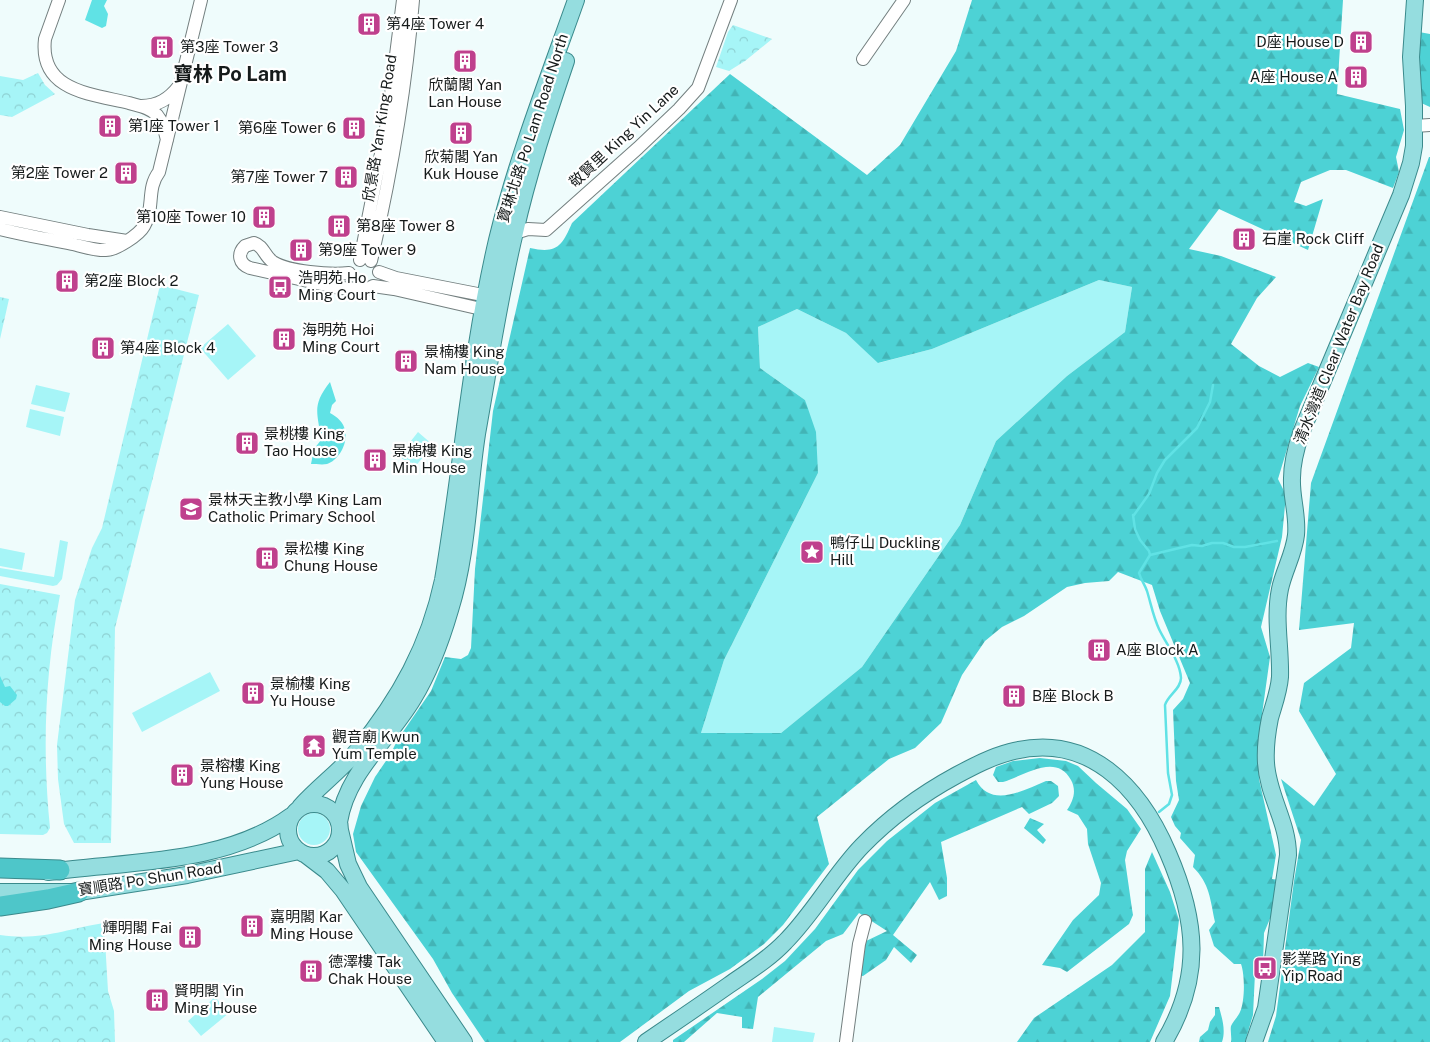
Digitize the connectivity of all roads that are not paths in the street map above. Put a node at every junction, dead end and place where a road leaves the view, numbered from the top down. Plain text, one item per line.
1 (59, 0) edge
2 (201, 0) edge
3 (403, 0) edge
4 (413, 0) edge
5 (576, 0) edge
6 (587, 0) edge
7 (731, 0) edge
8 (904, 0) edge
9 (1415, 0) edge
10 (863, 59) dead end
11 (181, 84) junction
12 (141, 106) junction
13 (1422, 126) edge
14 (167, 140) junction
15 (0, 217) edge
16 (0, 229) edge
17 (514, 233) junction
18 (127, 241) junction
19 (287, 258) dead end
20 (270, 259) junction
21 (370, 264) junction
22 (349, 273) junction
23 (373, 286) junction
24 (359, 288) junction
25 (492, 304) junction
26 (296, 812) junction
27 (340, 826) junction
28 (303, 853) junction
29 (0, 868) edge
30 (60, 870) junction
31 (0, 878) edge
32 (0, 892) edge
33 (79, 892) junction
34 (0, 906) edge
35 (865, 921) dead end
36 (650, 1041) edge
37 (446, 1042) edge
38 (464, 1042) edge
39 (846, 1042) edge
40 (1164, 1042) edge
41 (1254, 1042) edge

1 - 12 street
2 - 11 street
3 - 21 street, 欣景路 Yan King Road
4 - 21 street, 欣景路 Yan King Road
5 - 25 main road, 寶琳北路 Po Lam Road North
6 - 17 main road, 寶琳北路 Po Lam Road North
7 - 17 street, 敬賢里 King Yin Lane
8 - 10 street
9 - 13 main road, 清水灣道 Clear Water Bay Road
11 - 12 street
11 - 14 street
12 - 14 street
13 - 41 main road, 清水灣道 Clear Water Bay Road
14 - 18 street
15 - 18 street
16 - 18 street
17 - 25 main road, 寶琳北路 Po Lam Road North
19 - 20 street
20 - 22 street
20 - 24 street
21 - 22 street
21 - 23 street
21 - 25 street
22 - 24 street
23 - 24 street
23 - 25 street
25 - 26 main road, 寶琳北路 Po Lam Road North
25 - 27 main road, 寶琳北路 Po Lam Road North
26 - 27 main road
26 - 28 main road
26 - 30 main road, 寶順路 Po Shun Road
27 - 28 main road
27 - 38 main road
28 - 33 main road, 寶順路 Po Shun Road
28 - 37 main road
29 - 30 highway
30 - 31 main road, 寶順路 Po Shun Road
32 - 33 main road, 寶順路 Po Shun Road
33 - 34 highway
35 - 39 street
36 - 40 main road

